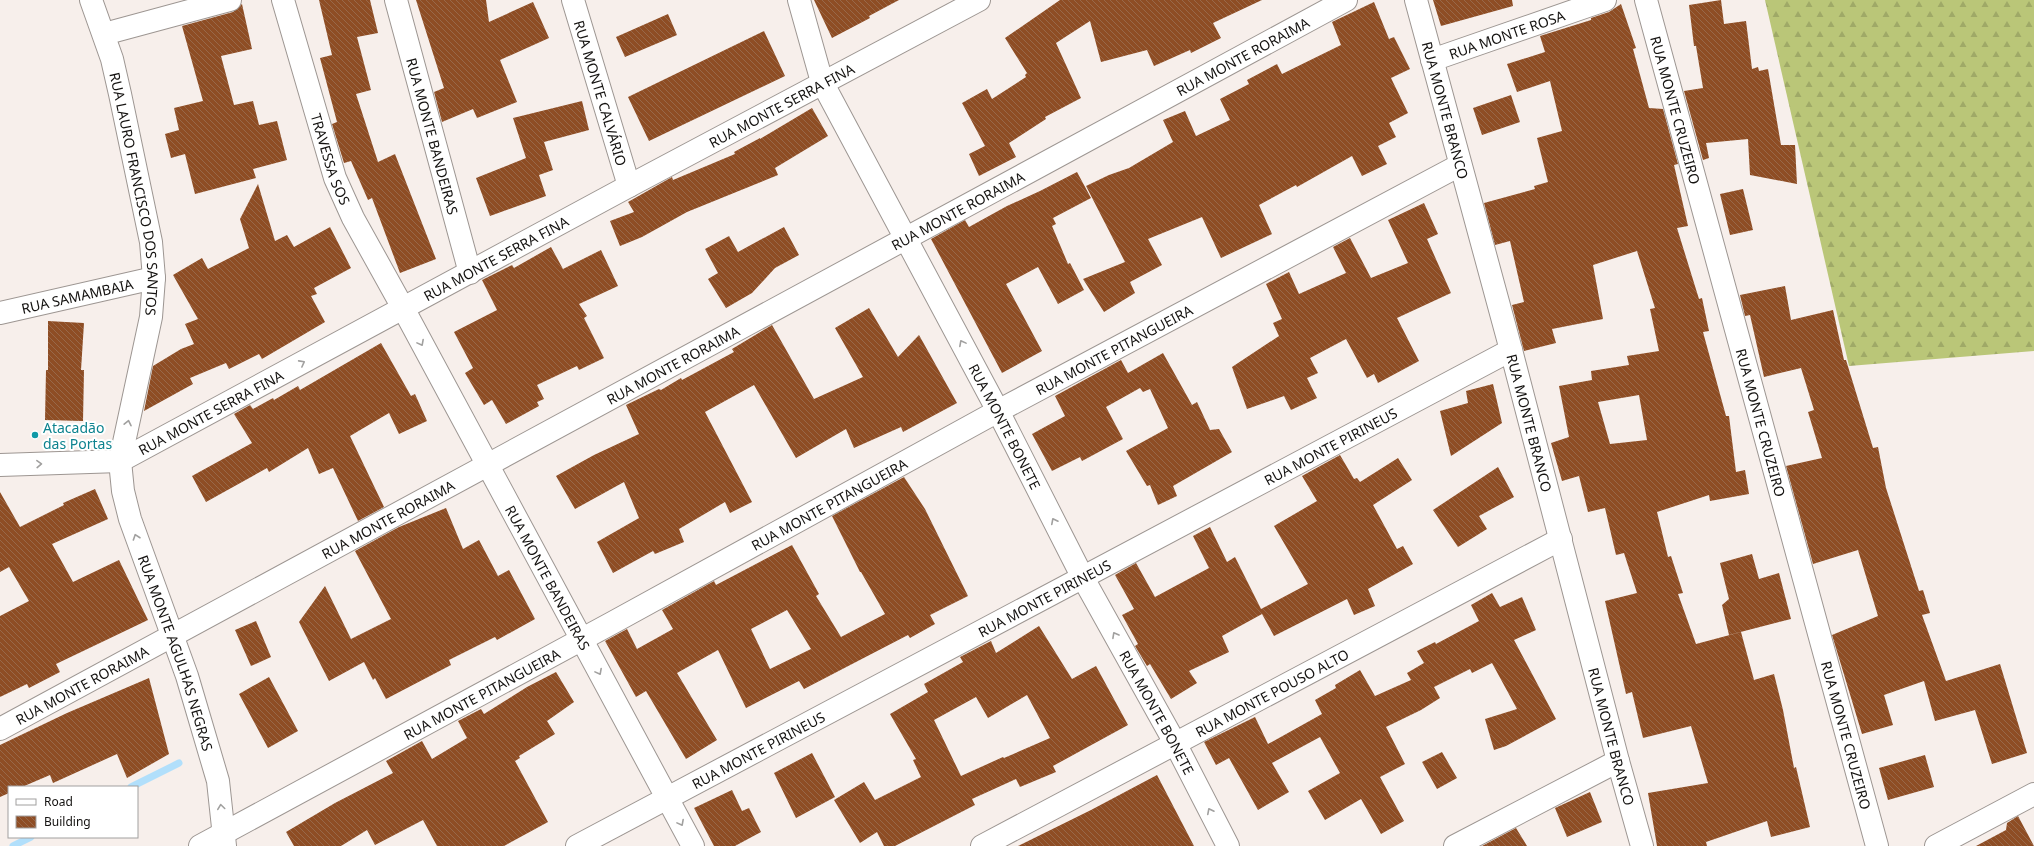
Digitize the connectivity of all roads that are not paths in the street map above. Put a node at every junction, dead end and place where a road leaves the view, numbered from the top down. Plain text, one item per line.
1 (90, 0) edge
2 (230, 0) edge
3 (283, 0) edge
4 (396, 0) edge
5 (573, 0) edge
6 (799, 0) edge
7 (1346, 0) edge
8 (1416, 0) edge
9 (1605, 0) edge
10 (1646, 0) edge
11 (974, 1) edge
12 (104, 34) junction
13 (1432, 60) junction
14 (822, 82) junction
15 (1460, 165) junction
16 (629, 186) junction
17 (906, 238) junction
18 (470, 273) junction
19 (154, 278) junction
20 (403, 308) junction
21 (0, 313) edge
22 (1511, 350) junction
23 (998, 410) junction
24 (120, 461) junction
25 (0, 465) edge
26 (488, 465) junction
27 (1561, 539) junction
28 (1083, 578) junction
29 (171, 636) junction
30 (582, 640) junction
31 (0, 729) edge
32 (1175, 743) junction
33 (1618, 761) junction
34 (2034, 794) edge
35 (667, 798) junction
36 (225, 839) edge
37 (1964, 839) edge
38 (200, 846) edge
39 (577, 846) edge
40 (693, 846) edge
41 (982, 846) edge
42 (1228, 846) edge
43 (1455, 846) edge
44 (1642, 846) edge
45 (1877, 846) edge
46 (1936, 846) edge

1 - 12 street, RUA LAURO FRANCISCO DOS SANTOS
2 - 12 street
3 - 20 street, TRAVESSA SOS
4 - 18 street, RUA MONTE BANDEIRAS
5 - 16 street, RUA MONTE CALVÁRIO
6 - 14 street, RUA MONTE BONETE
7 - 17 street, RUA MONTE RORAIMA
8 - 13 street, RUA MONTE BRANCO
9 - 13 street, RUA MONTE ROSA
10 - 45 street, RUA MONTE CRUZEIRO
11 - 14 street, RUA MONTE SERRA FINA
12 - 19 street, RUA LAURO FRANCISCO DOS SANTOS
13 - 15 street, RUA MONTE BRANCO
14 - 16 street, RUA MONTE SERRA FINA
14 - 17 street, RUA MONTE BONETE
15 - 22 street, RUA MONTE BRANCO
15 - 23 street, RUA MONTE PITANGUEIRA
16 - 18 street, RUA MONTE SERRA FINA
23 -> 17 street, RUA MONTE BONETE
17 - 26 street, RUA MONTE RORAIMA
18 - 20 street, RUA MONTE SERRA FINA
19 - 21 street, RUA SAMAMBAIA
24 -> 19 street, RUA LAURO FRANCISCO DOS SANTOS
24 -> 20 street, RUA MONTE SERRA FINA
20 -> 26 street, RUA MONTE BANDEIRAS
22 - 27 street, RUA MONTE BRANCO
22 - 28 street, RUA MONTE PIRINEUS
28 -> 23 street, RUA MONTE BONETE
23 - 30 street, RUA MONTE PITANGUEIRA
25 -> 24 street, RUA MONTE SERRA FINA
29 -> 24 street, RUA MONTE AGULHAS NEGRAS
26 - 29 street, RUA MONTE RORAIMA
26 - 30 street, RUA MONTE BANDEIRAS
27 - 32 street, RUA MONTE POUSO ALTO
27 - 33 street, RUA MONTE BRANCO
32 -> 28 street, RUA MONTE BONETE
28 - 35 street, RUA MONTE PIRINEUS
29 - 31 street, RUA MONTE RORAIMA
36 -> 29 street, RUA MONTE AGULHAS NEGRAS
30 -> 35 street, RUA MONTE BANDEIRAS
30 - 36 street, RUA MONTE PITANGUEIRA
32 - 41 street, RUA MONTE POUSO ALTO
42 -> 32 street, RUA MONTE BONETE
33 - 43 street
33 - 44 street, RUA MONTE BRANCO
34 - 37 street
35 - 39 street, RUA MONTE PIRINEUS
35 -> 40 street, RUA MONTE BANDEIRAS
36 - 38 street, RUA MONTE PITANGUEIRA
37 - 46 street

